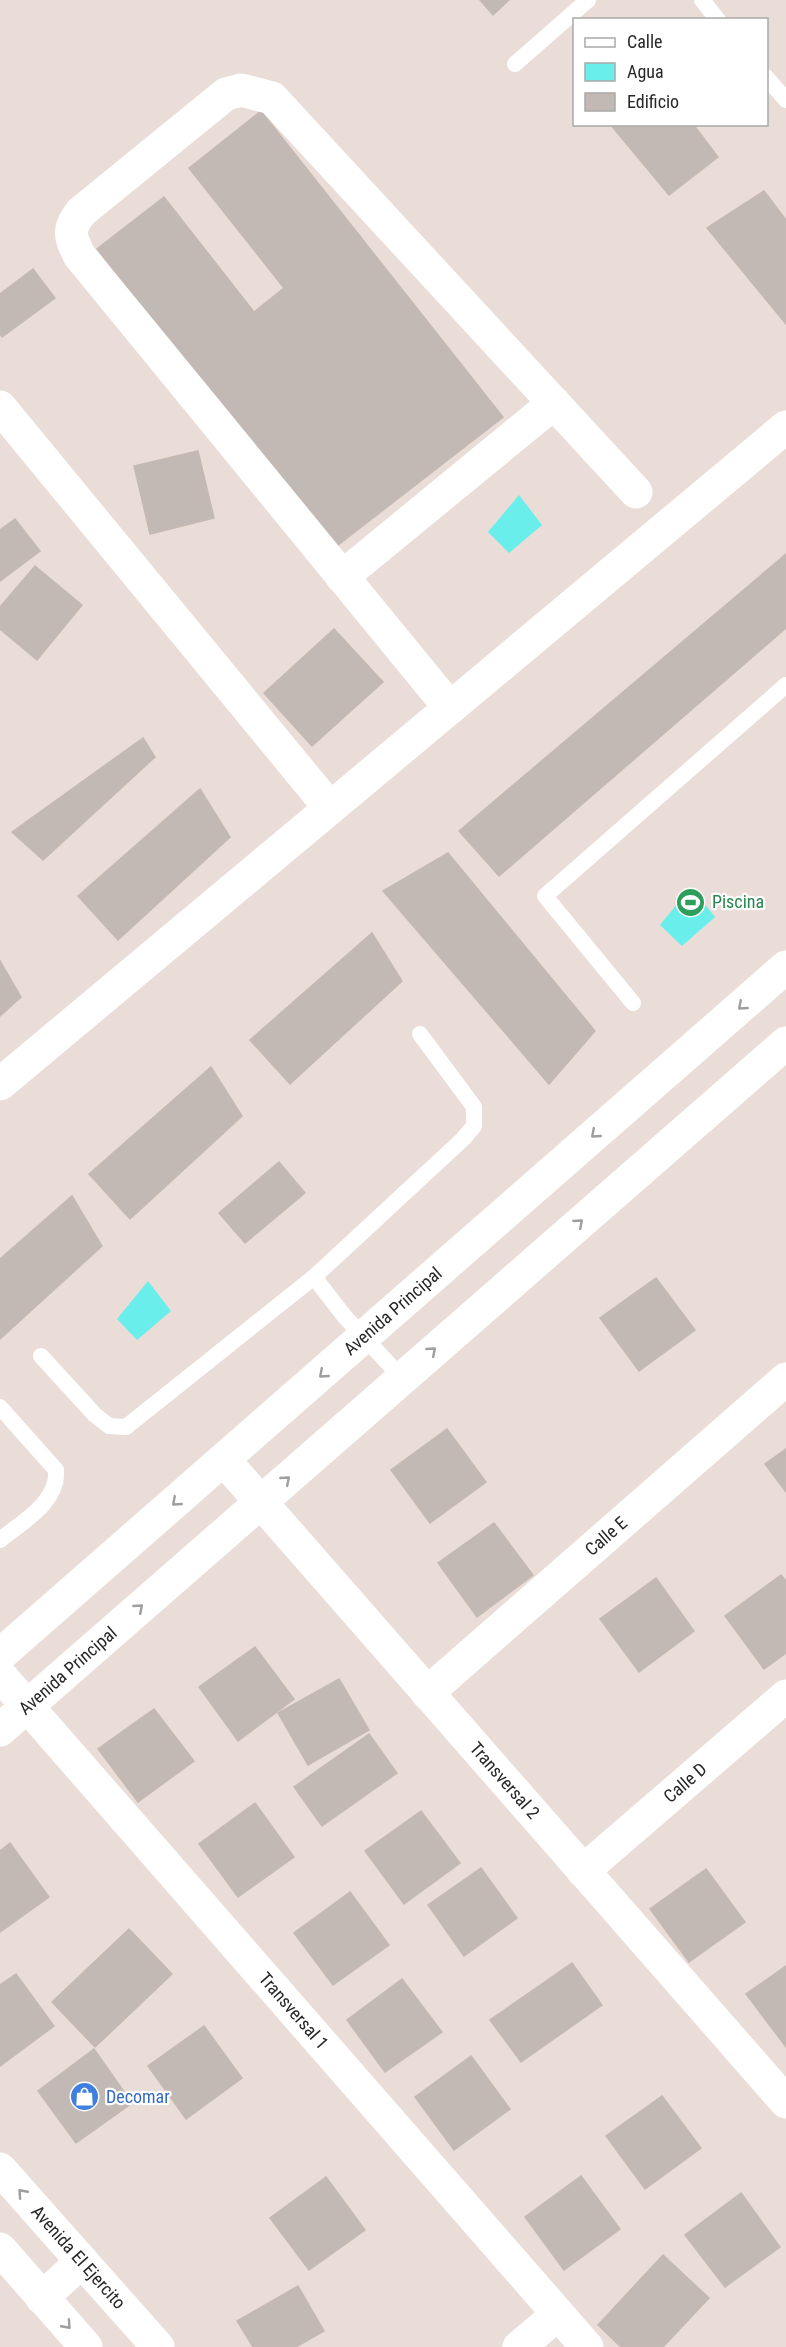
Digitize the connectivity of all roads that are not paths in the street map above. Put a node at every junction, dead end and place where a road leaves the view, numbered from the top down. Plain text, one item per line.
1 (588, 0) edge
2 (702, 0) edge
3 (716, 18) edge
4 (515, 64) dead end
5 (768, 79) edge
6 (786, 100) edge
7 (554, 403) junction
8 (0, 407) edge
9 (786, 427) edge
10 (636, 492) dead end
11 (342, 577) junction
12 (786, 685) edge
13 (450, 708) junction
14 (330, 808) junction
15 (786, 967) edge
16 (633, 1003) dead end
17 (420, 1034) dead end
18 (786, 1042) edge
19 (0, 1084) edge
20 (314, 1277) junction
21 (365, 1336) junction
22 (40, 1356) dead end
23 (402, 1378) junction
24 (786, 1379) edge
25 (0, 1407) edge
26 (224, 1460) junction
27 (260, 1502) junction
28 (0, 1540) edge
29 (0, 1655) edge
30 (0, 1675) edge
31 (427, 1693) junction
32 (786, 1696) edge
33 (27, 1706) junction
34 (0, 1730) edge
35 (583, 1870) junction
36 (782, 2088) edge
37 (0, 2169) edge
38 (82, 2261) junction
39 (5, 2264) edge
40 (42, 2298) junction
41 (558, 2314) junction
42 (87, 2347) edge
43 (159, 2347) edge
44 (519, 2347) edge
45 (586, 2347) edge

1 - 4 lane
2 - 3 lane
5 - 6 lane
7 - 10 street
7 - 11 street
7 - 11 street
8 - 14 street
9 - 13 street
11 - 13 street
12 - 16 lane
13 - 14 street
14 - 19 street
15 -> 21 street, Avenida Principal
17 - 20 lane
23 -> 18 street, Avenida Principal
20 - 21 lane
20 - 22 lane
21 - 23 lane
21 -> 26 street, Avenida Principal
27 -> 23 street, Avenida Principal
24 - 31 street, Calle E
25 - 28 lane
26 - 27 street, Transversal 2
26 -> 29 street, Avenida Principal
27 - 31 street, Transversal 2
33 -> 27 street, Avenida Principal
30 - 33 street, Transversal 1
31 - 35 street, Transversal 2
32 - 35 street, Calle D
33 - 34 street, Avenida Principal
33 - 41 street, Transversal 1
35 - 36 street, Transversal 2
38 -> 37 street, Avenida El Ejercito
38 - 40 street
38 - 43 street, Avenida El Ejercito
39 - 40 street
40 -> 42 street
41 - 44 street
41 - 45 street, Transversal 1

